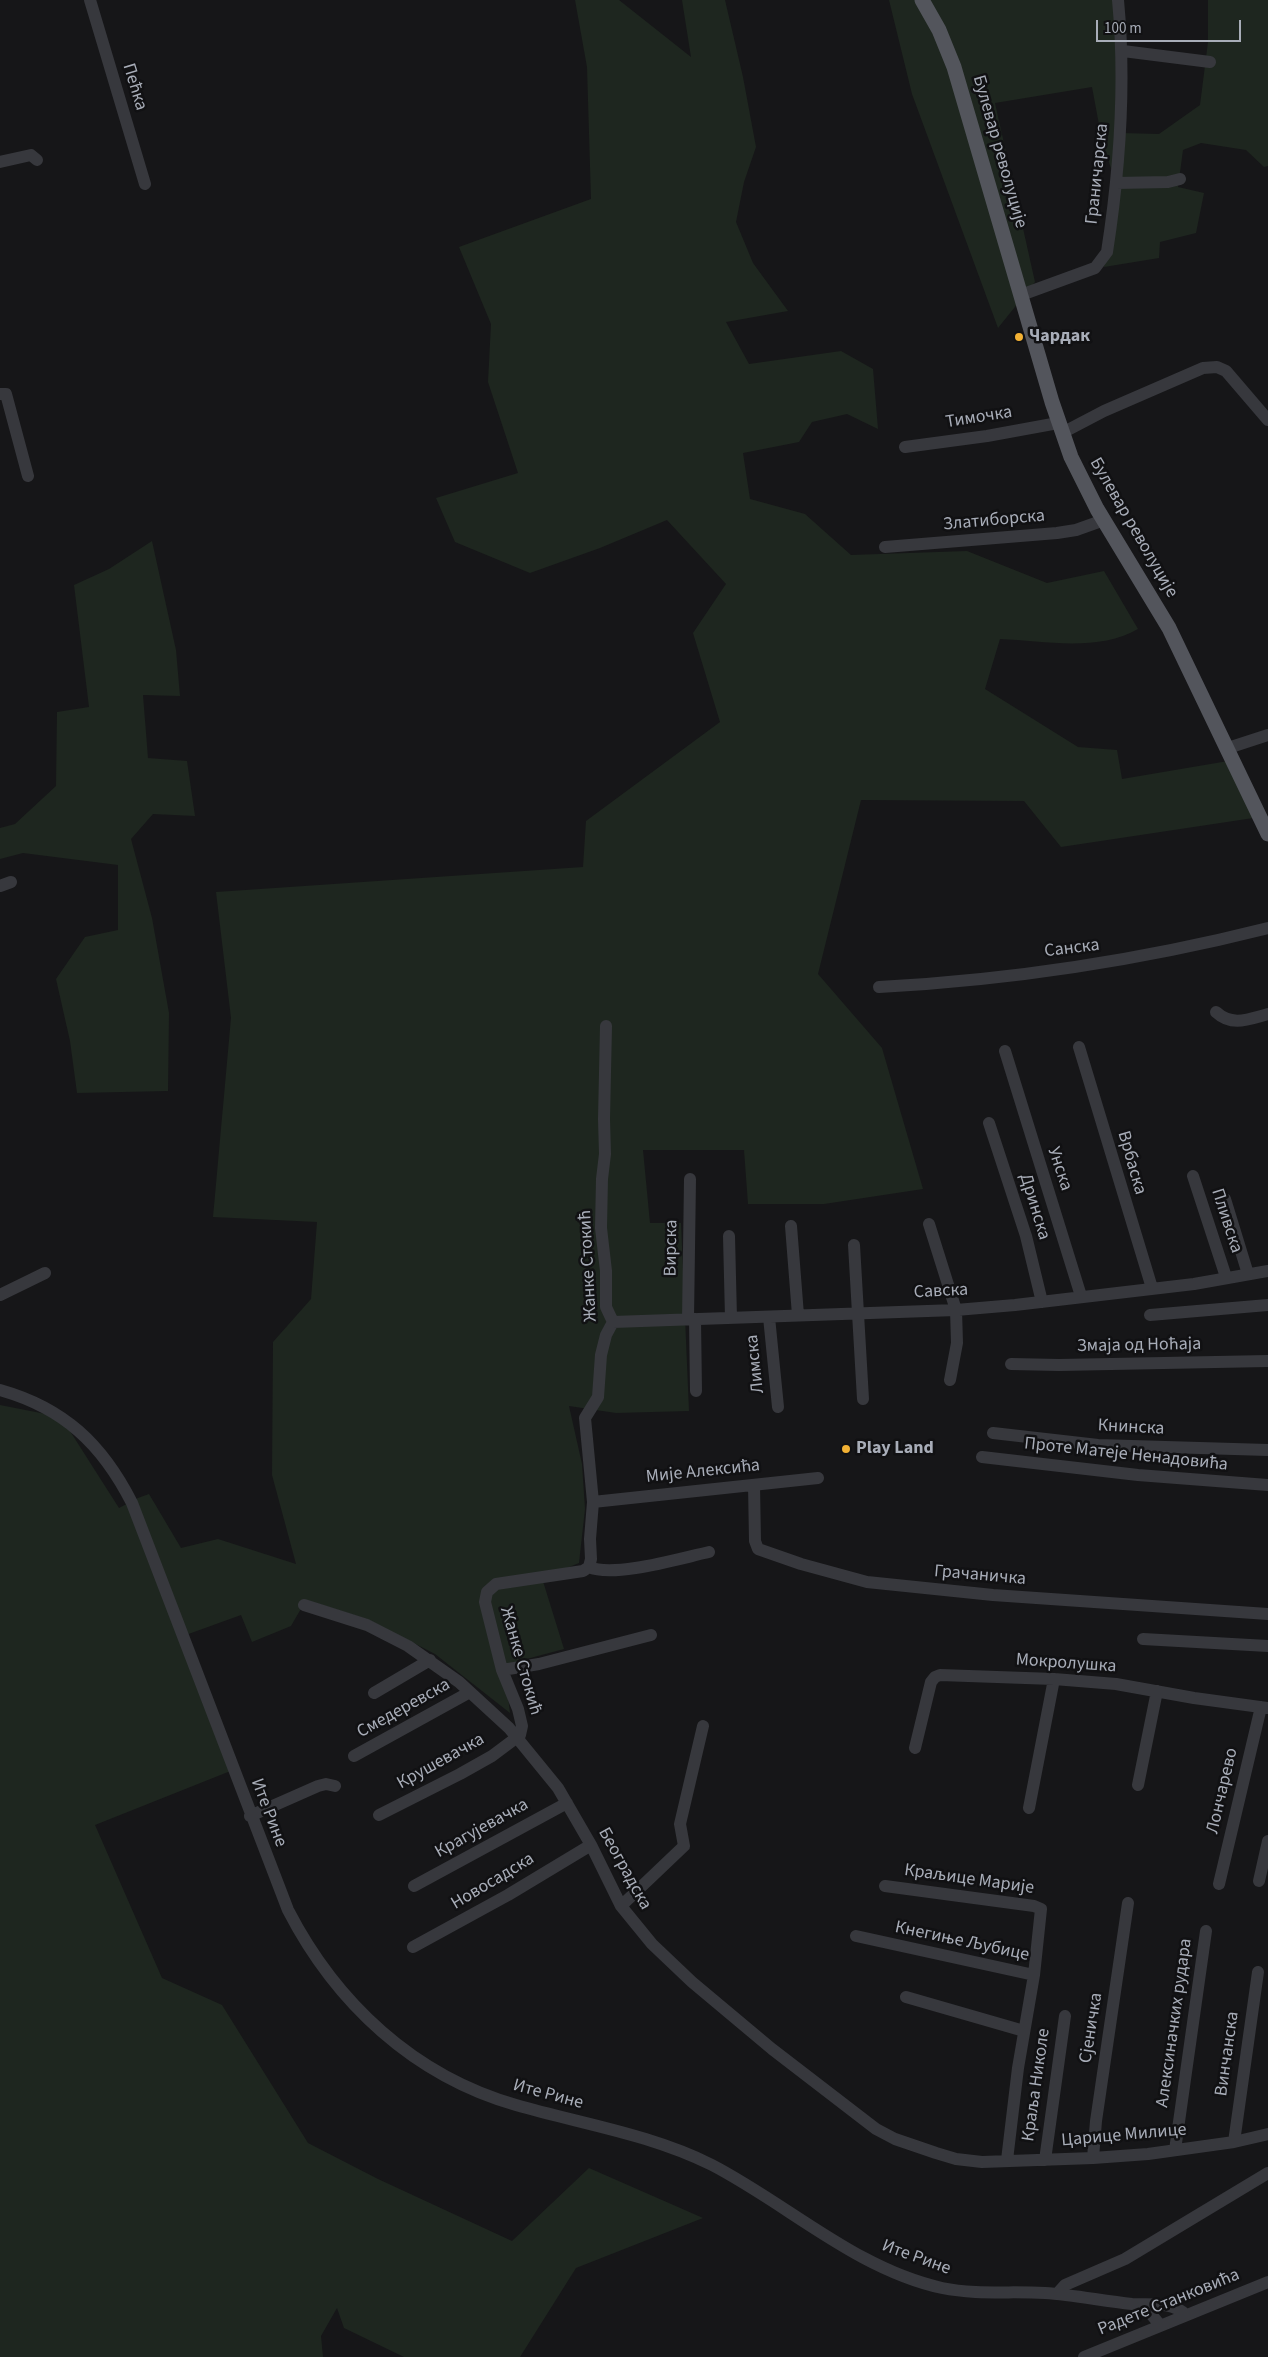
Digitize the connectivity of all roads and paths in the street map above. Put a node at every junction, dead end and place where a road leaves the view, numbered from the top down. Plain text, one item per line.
1 (90, 0) edge
2 (922, 0) edge
3 (1118, 0) edge
4 (1123, 51) junction
5 (1210, 62) dead end
6 (37, 160) dead end
7 (0, 162) edge
8 (1180, 179) dead end
9 (1116, 183) junction
10 (145, 184) dead end
11 (1021, 295) junction
12 (0, 394) edge
13 (1268, 420) edge
14 (1060, 428) junction
15 (906, 447) dead end
16 (28, 476) dead end
17 (1104, 520) junction
18 (884, 547) dead end
19 (1268, 735) edge
20 (1228, 748) junction
21 (1268, 834) edge
22 (1268, 928) edge
23 (879, 987) dead end
24 (1216, 1012) dead end
25 (1268, 1014) edge
26 (606, 1026) dead end
27 (1079, 1047) dead end
28 (1005, 1051) dead end
29 (989, 1123) dead end
30 (1193, 1176) dead end
31 (690, 1178) dead end
32 (1225, 1199) dead end
33 (929, 1224) dead end
34 (791, 1226) dead end
35 (729, 1236) dead end
36 (854, 1245) dead end
37 (1268, 1271) edge
38 (45, 1274) dead end
39 (1248, 1274) junction
40 (1226, 1277) junction
41 (1152, 1288) junction
42 (0, 1295) edge
43 (1081, 1296) junction
44 (1042, 1302) junction
45 (1268, 1305) edge
46 (956, 1310) junction
47 (857, 1312) junction
48 (798, 1315) junction
49 (1150, 1315) dead end
50 (769, 1317) junction
51 (731, 1318) junction
52 (692, 1319) junction
53 (613, 1322) junction
54 (1268, 1361) edge
55 (1012, 1364) dead end
56 (950, 1380) dead end
57 (0, 1390) edge
58 (696, 1390) dead end
59 (863, 1399) dead end
60 (778, 1407) dead end
61 (992, 1433) dead end
62 (1268, 1450) edge
63 (982, 1457) dead end
64 (818, 1478) dead end
65 (754, 1485) junction
66 (1268, 1485) edge
67 (593, 1502) junction
68 (709, 1552) dead end
69 (589, 1567) junction
70 (304, 1605) dead end
71 (1268, 1614) edge
72 (652, 1636) dead end
73 (1143, 1640) dead end
74 (1268, 1646) edge
75 (430, 1660) junction
76 (502, 1670) junction
77 (1054, 1679) junction
78 (1157, 1691) junction
79 (470, 1692) junction
80 (374, 1693) dead end
81 (1265, 1707) edge
82 (703, 1726) dead end
83 (518, 1738) junction
84 (915, 1748) dead end
85 (354, 1756) dead end
86 (1138, 1785) dead end
87 (335, 1786) dead end
88 (567, 1803) junction
89 (1029, 1808) dead end
90 (250, 1816) junction
91 (379, 1816) dead end
92 (1268, 1842) edge
93 (591, 1845) junction
94 (1259, 1881) dead end
95 (1219, 1884) dead end
96 (414, 1886) dead end
97 (885, 1886) dead end
98 (1128, 1903) dead end
99 (621, 1906) junction
100 (1206, 1931) dead end
101 (856, 1936) dead end
102 (413, 1947) dead end
103 (1258, 1972) dead end
104 (1034, 1975) junction
105 (906, 1997) dead end
106 (1065, 2016) dead end
107 (1024, 2031) junction
108 (1268, 2134) edge
109 (1234, 2142) junction
110 (1175, 2150) junction
111 (1093, 2158) junction
112 (1007, 2160) junction
113 (1044, 2160) junction
114 (982, 2162) joint
115 (1268, 2173) edge
116 (1268, 2282) edge
117 (1057, 2294) junction
118 (1131, 2304) junction
119 (1186, 2315) junction
120 (1160, 2325) junction
121 (1106, 2353) edge
122 (1084, 2357) edge

1 - 10 street, Пећка
2 - 11 main road, Булевар револуције
3 - 4 street, Граничарска
4 - 5 street
4 - 9 street, Граничарска
6 - 7 street
8 - 9 street
9 - 11 street, Граничарска
11 - 14 main road, Булевар револуције
12 - 16 street
13 - 14 street, Тимочка
14 - 15 street, Тимочка
14 - 17 main road, Булевар револуције
17 - 18 street, Златиборска
17 - 20 main road, Булевар револуције
19 - 20 street
20 - 21 main road, Булевар револуције
22 - 23 street, Санска
24 - 25 street
26 - 53 street, Жанке Стокић
27 - 41 street, Врбаска
28 - 43 street, Унска
29 - 44 street, Дринска
30 - 40 street, Пливска
31 - 52 street, Вирска
32 - 39 street
33 - 46 street
34 - 48 street
35 - 51 street
36 - 47 street
37 - 39 street, Савска
38 - 42 street
39 - 40 street, Савска
40 - 41 street, Савска
41 - 43 street, Савска
43 - 44 street, Савска
44 - 46 street, Савска
45 - 49 street
46 - 47 street, Савска
46 - 56 street
47 - 48 street, Савска
47 - 59 street
48 - 50 street, Савска
50 - 51 street, Савска
50 - 60 street, Лимска
51 - 52 street, Савска
52 - 53 street, Савска
52 - 58 street, Вирска
53 - 67 street, Жанке Стокић
54 - 55 street, Змаја од Ноћаја
57 - 90 street, Ите Рине
61 - 62 street, Книнска
63 - 66 street, Проте Матеје Ненадовића
64 - 65 street, Мије Алексића
65 - 67 street, Мије Алексића
65 - 71 street, Грачаничка
67 - 69 street, Жанке Стокић
68 - 69 street
69 - 76 street, Жанке Стокић
70 - 75 street, Београдска
72 - 76 street
73 - 74 street
75 - 79 street, Београдска
75 - 80 street
76 - 83 street, Жанке Стокић
77 - 78 street, Мокролушка
77 - 84 street, Мокролушка
77 - 89 street
78 - 81 street, Мокролушка
78 - 86 street
79 - 83 street, Београдска
79 - 85 street, Смедеревска
81 - 95 street, Лончарево
82 - 99 street
83 - 88 street, Београдска
83 - 91 street, Крушевачка
87 - 90 street
88 - 93 street, Београдска
88 - 96 street, Крагујевачка
90 - 117 street, Ите Рине
92 - 94 street
93 - 99 street, Београдска
93 - 102 street, Новосадска
97 - 104 street, Краљице Марије
98 - 111 street, Сјеничка
99 - 114 street, Београдска
100 - 110 street, Алексиначких рудара
101 - 104 street, Кнегиње Љубице
103 - 109 street, Винчанска
104 - 107 street, Кнегиње Љубице
105 - 107 street
106 - 113 street, Краља Николе
107 - 112 street, Кнегиње Љубице
108 - 109 street, Царице Милице
109 - 110 street, Царице Милице
110 - 111 street, Царице Милице
111 - 113 street, Царице Милице
112 - 113 street, Царице Милице
112 - 114 street, Царице Милице
115 - 117 street
116 - 119 street, Радете Станковића
117 - 118 street, Ите Рине
118 - 119 street
118 - 120 street
119 - 120 street, Радете Станковића
120 - 121 street, Радете Станковића
121 - 122 street, Радете Станковића

